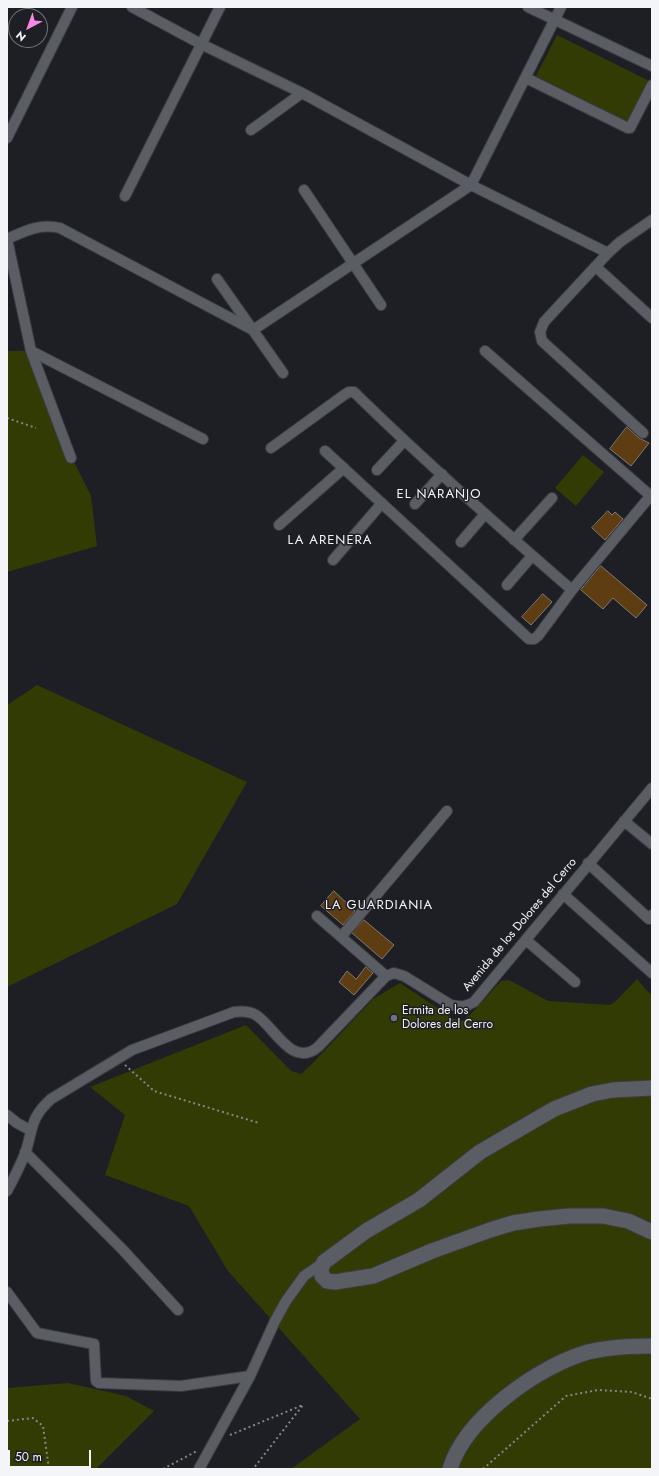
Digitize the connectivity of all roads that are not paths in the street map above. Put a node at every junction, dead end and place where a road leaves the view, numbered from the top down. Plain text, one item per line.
1 (72, 7) edge
2 (132, 7) edge
3 (220, 7) edge
4 (528, 7) edge
5 (561, 7) edge
6 (554, 20) junction
7 (201, 44) junction
8 (652, 66) edge
9 (526, 78) junction
10 (652, 85) edge
11 (302, 93) junction
12 (251, 130) dead end
13 (7, 138) edge
14 (471, 185) junction
15 (304, 190) dead end
16 (126, 196) dead end
17 (652, 220) edge
18 (7, 239) edge
19 (608, 253) junction
20 (352, 262) junction
21 (596, 267) junction
22 (217, 279) dead end
23 (381, 305) dead end
24 (652, 318) edge
25 (253, 330) junction
26 (31, 351) junction
27 (485, 351) dead end
28 (283, 373) dead end
29 (643, 433) dead end
30 (202, 439) dead end
31 (404, 440) junction
32 (271, 448) dead end
33 (325, 451) dead end
34 (71, 458) dead end
35 (344, 468) junction
36 (377, 470) dead end
37 (442, 474) junction
38 (652, 496) edge
39 (552, 498) dead end
40 (382, 503) junction
41 (415, 504) dead end
42 (486, 514) junction
43 (279, 525) dead end
44 (514, 540) junction
45 (461, 542) dead end
46 (532, 556) junction
47 (332, 560) dead end
48 (507, 585) dead end
49 (572, 590) junction
50 (652, 788) edge
51 (447, 811) dead end
52 (624, 821) junction
53 (652, 844) edge
54 (588, 863) junction
55 (563, 894) junction
56 (652, 915) edge
57 (317, 916) dead end
58 (341, 938) junction
59 (526, 940) junction
60 (652, 973) edge
61 (386, 976) junction
62 (575, 982) dead end
63 (652, 1088) edge
64 (7, 1115) edge
65 (30, 1130) junction
66 (25, 1152) junction
67 (7, 1190) edge
68 (652, 1232) edge
69 (324, 1262) junction
70 (7, 1292) edge
71 (178, 1310) dead end
72 (652, 1346) edge
73 (250, 1376) junction
74 (199, 1469) edge
75 (450, 1469) edge

1 - 13 street
2 - 7 street
3 - 7 street
4 - 6 street
5 - 6 street
6 - 8 street
6 - 9 street
7 - 11 street
7 - 16 street
9 - 10 street
9 - 14 street
11 - 12 street
11 - 14 street
14 - 19 street
14 - 20 street
15 - 20 street
17 - 19 street
18 - 25 street
18 - 26 street
19 - 21 street
20 - 23 street
20 - 25 street
21 - 24 street
21 - 29 street
22 - 25 street
25 - 28 street
26 - 30 street
26 - 34 street
27 - 38 street
31 - 32 street
31 - 36 street
31 - 37 street
33 - 35 street
35 - 40 street
35 - 43 street
37 - 41 street
37 - 42 street
38 - 49 street
39 - 44 street
40 - 47 street
40 - 49 street
42 - 44 street
42 - 45 street
44 - 46 street
46 - 48 street
46 - 49 street
50 - 52 street, Avenida de los Dolores del Cerro
51 - 58 street
52 - 53 street
52 - 54 street, Avenida de los Dolores del Cerro
54 - 55 street, Avenida de los Dolores del Cerro
54 - 56 street
55 - 59 street, Avenida de los Dolores del Cerro
55 - 60 street
57 - 58 street
58 - 61 street
59 - 61 street, Avenida de los Dolores del Cerro
59 - 62 street
61 - 65 street
63 - 69 street
64 - 65 street
65 - 66 street
66 - 67 street
66 - 71 street
68 - 69 street
69 - 73 street
70 - 73 street
72 - 75 street
73 - 74 street

